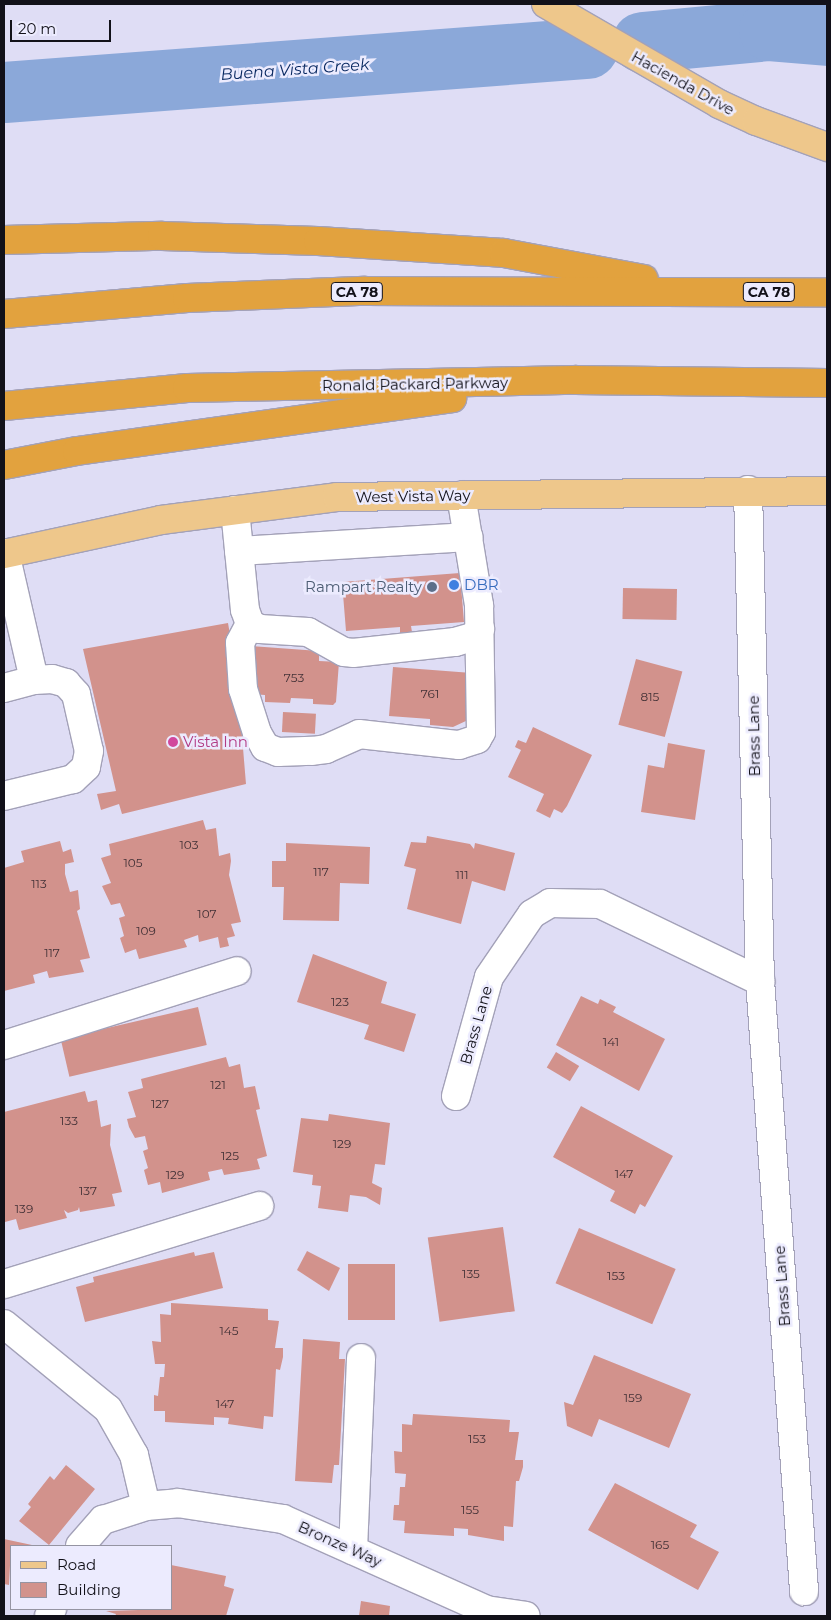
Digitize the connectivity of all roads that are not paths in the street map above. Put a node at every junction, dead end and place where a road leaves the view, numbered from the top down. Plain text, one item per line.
1 (546, 4) edge
2 (827, 147) edge
3 (4, 240) edge
4 (711, 292) junction
5 (827, 293) edge
6 (4, 314) edge
7 (576, 380) junction
8 (827, 382) edge
9 (4, 406) edge
10 (4, 465) edge
11 (748, 490) junction
12 (827, 491) edge
13 (461, 495) junction
14 (235, 510) junction
15 (468, 537) junction
16 (239, 551) junction
17 (4, 553) edge
18 (250, 624) junction
19 (480, 629) junction
20 (34, 680) junction
21 (4, 688) edge
22 (4, 796) edge
23 (237, 971) dead end
24 (760, 981) junction
25 (4, 1044) edge
26 (456, 1096) dead end
27 (259, 1206) dead end
28 (4, 1284) edge
29 (4, 1324) edge
30 (362, 1358) dead end
31 (146, 1506) junction
32 (81, 1545) edge
33 (354, 1550) junction
34 (804, 1591) dead end
35 (526, 1616) edge

1 - 2 main road, Hacienda Drive
3 - 4 highway
4 - 5 highway, CA 78
4 - 6 highway, CA 78
7 - 8 highway, Ronald Packard Parkway
7 - 9 highway, Ronald Packard Parkway
7 - 10 highway
11 - 12 main road, West Vista Way
11 - 13 main road, West Vista Way
11 - 24 street, Brass Lane
13 - 14 main road, West Vista Way
13 - 15 street
14 - 16 street
14 - 17 main road, West Vista Way
15 - 16 street
15 - 19 street
16 - 18 street
17 - 20 street
18 - 19 street
18 - 19 street
20 - 21 street
20 - 22 street
23 - 25 street
24 - 26 street, Brass Lane
24 - 34 street, Brass Lane
27 - 28 street
29 - 31 street
30 - 33 street
31 - 32 street, Bronze Way
31 - 33 street, Bronze Way
33 - 35 street, Bronze Way

